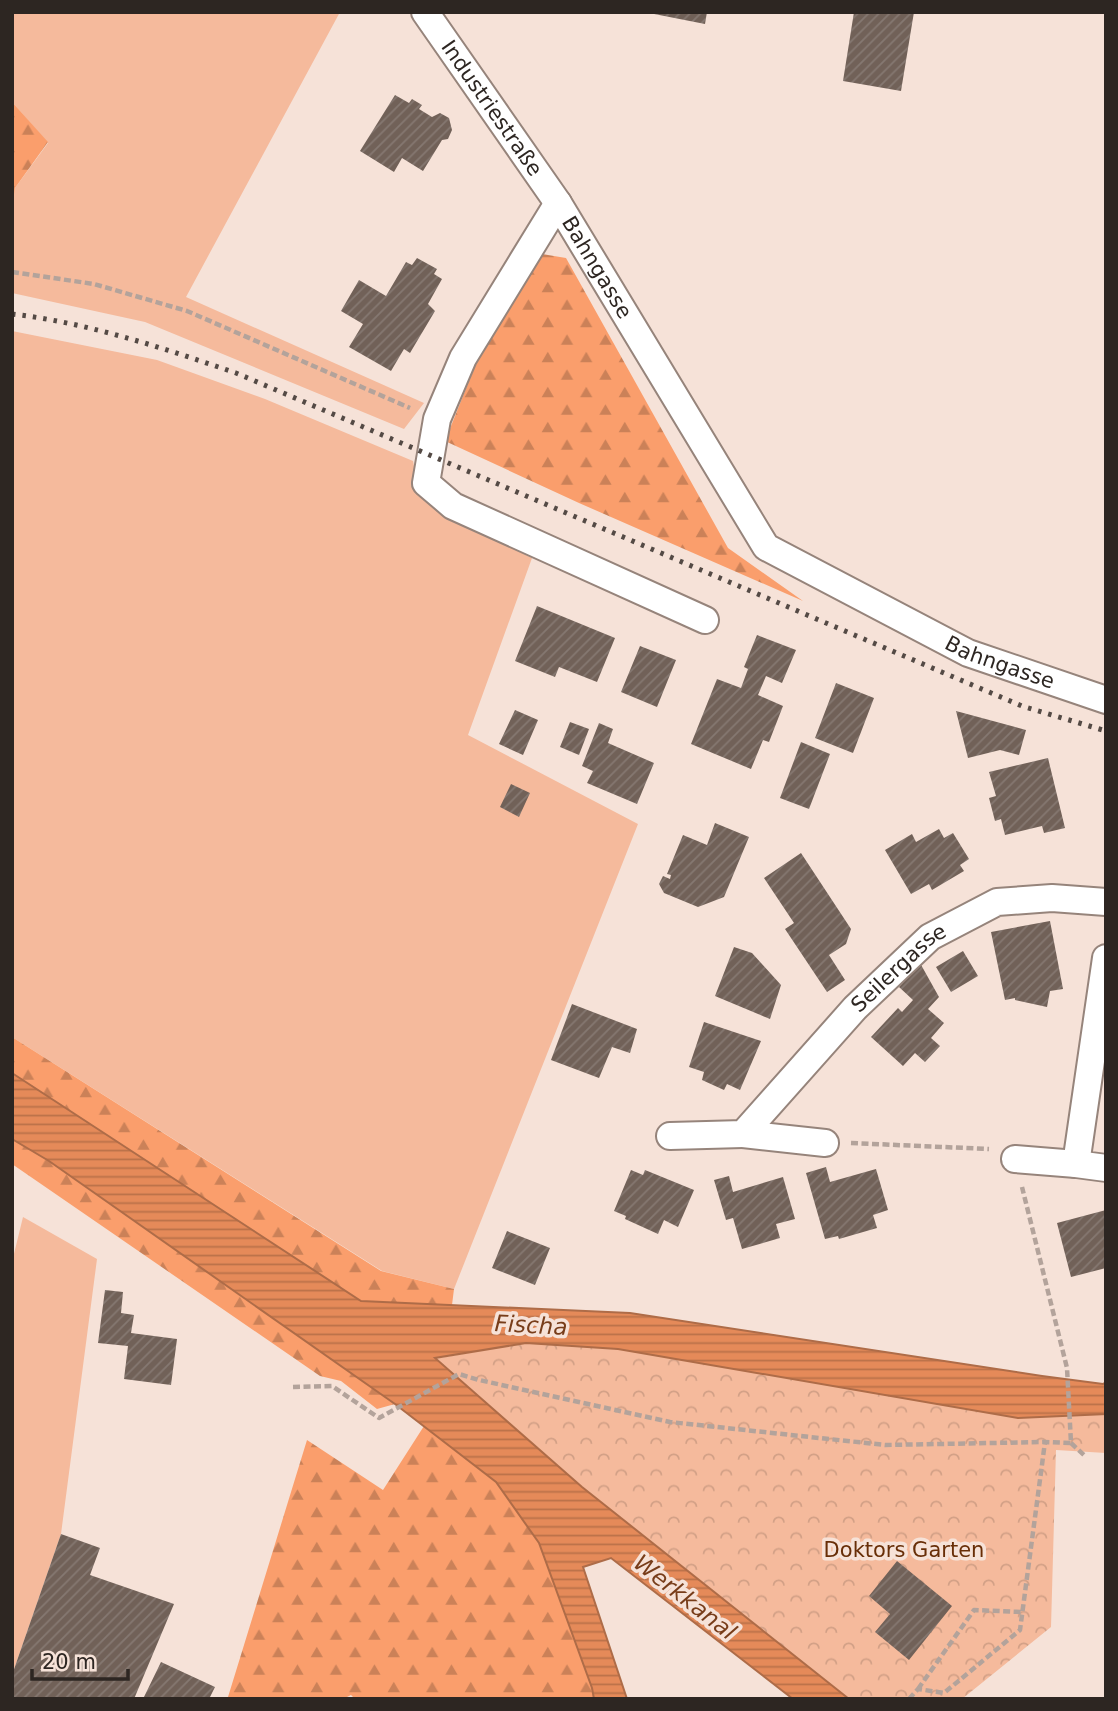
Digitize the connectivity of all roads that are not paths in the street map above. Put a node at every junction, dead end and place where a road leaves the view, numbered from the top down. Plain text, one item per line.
1 (425, 12) edge
2 (558, 203) junction
3 (705, 620) dead end
4 (1106, 700) edge
5 (1106, 902) edge
6 (1106, 958) edge
7 (743, 1134) junction
8 (670, 1136) dead end
9 (825, 1143) road end
10 (1015, 1159) road end
11 (1076, 1164) junction
12 (1106, 1168) edge

1 - 2 street, Industriestraße
2 - 3 street, Bahngasse
2 - 4 street, Bahngasse
5 - 7 street, Seilergasse
6 - 11 street
7 - 8 street
7 - 9 street
10 - 11 street
11 - 12 street

